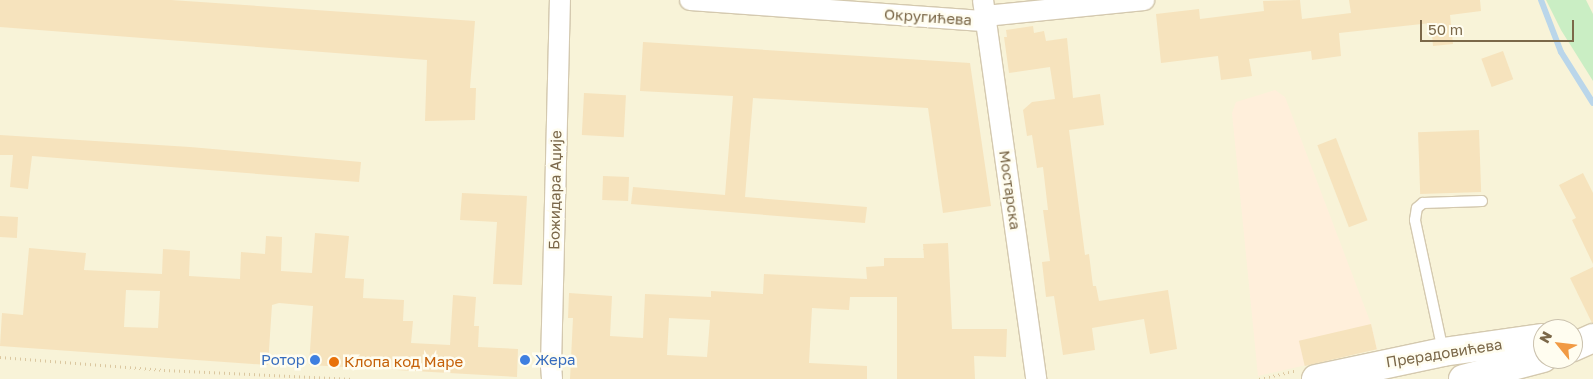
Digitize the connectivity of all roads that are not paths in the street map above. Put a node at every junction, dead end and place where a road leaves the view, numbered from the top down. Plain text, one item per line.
1 (560, 0) edge
2 (690, 0) edge
3 (1144, 0) edge
4 (985, 12) edge
5 (1482, 201) dead end
6 (1533, 339) edge
7 (1443, 352) junction
8 (1533, 361) edge
9 (552, 379) edge
10 (1036, 379) edge
11 (1316, 379) edge
12 (1463, 379) edge

1 - 9 street, Божидара Аџије
2 - 4 street, Округићева
3 - 4 street, Округићева
4 - 10 street, Мостарска
5 - 7 lane
6 - 7 main road, Прерадовићева
7 - 11 main road, Прерадовићева
8 - 12 main road, Прерадовићева

